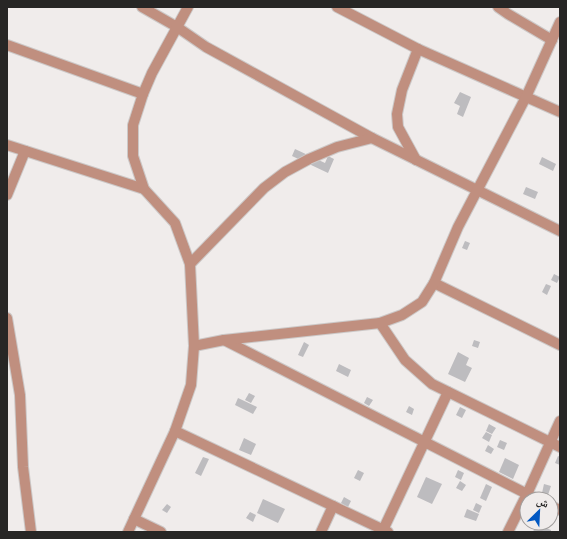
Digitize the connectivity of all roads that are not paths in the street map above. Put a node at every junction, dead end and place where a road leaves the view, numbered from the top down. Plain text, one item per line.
1 (142, 7) edge
2 (188, 7) edge
3 (337, 7) edge
4 (498, 7) edge
5 (560, 22) edge
6 (177, 27) junction
7 (552, 40) junction
8 (7, 45) edge
9 (418, 49) junction
10 (143, 94) junction
11 (526, 97) junction
12 (560, 112) edge
13 (372, 138) junction
14 (7, 145) edge
15 (25, 151) junction
16 (416, 160) junction
17 (144, 189) junction
18 (478, 190) junction
19 (7, 195) edge
20 (560, 231) edge
21 (190, 264) junction
22 (434, 283) junction
23 (7, 318) edge
24 (380, 323) junction
25 (224, 340) junction
26 (560, 345) edge
27 (194, 346) junction
28 (448, 392) junction
29 (560, 422) edge
30 (175, 431) junction
31 (425, 442) junction
32 (550, 442) junction
33 (560, 447) edge
34 (521, 491) edge
35 (528, 491) edge
36 (333, 506) junction
37 (519, 510) edge
38 (134, 519) junction
39 (385, 531) edge
40 (31, 532) edge
41 (128, 532) edge
42 (161, 532) edge
43 (321, 532) edge
44 (508, 532) edge

1 - 6 street
2 - 6 street
3 - 9 street
4 - 7 street
5 - 7 street
6 - 10 street
6 - 13 street
7 - 11 street
8 - 10 street
9 - 11 street
9 - 16 street
10 - 17 street
11 - 12 street
11 - 18 street
13 - 16 street
13 - 21 street
14 - 15 street
15 - 17 street
15 - 19 street
16 - 18 street
17 - 21 street
18 - 20 street
18 - 22 street
21 - 27 street
22 - 24 street
22 - 26 street
23 - 40 street
24 - 25 street
24 - 28 street
25 - 27 street
25 - 31 street
27 - 30 street
28 - 31 street
28 - 32 street
29 - 32 street
30 - 36 street
30 - 38 street
31 - 34 street
31 - 39 street
32 - 33 street
32 - 35 street
36 - 39 street
36 - 43 street
37 - 44 street
38 - 41 street
38 - 42 street

